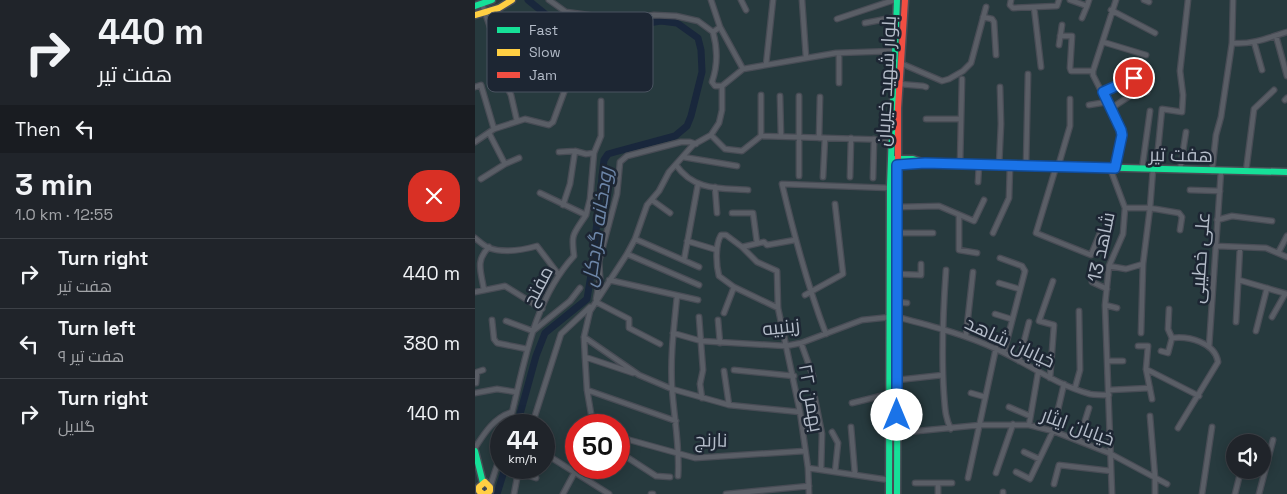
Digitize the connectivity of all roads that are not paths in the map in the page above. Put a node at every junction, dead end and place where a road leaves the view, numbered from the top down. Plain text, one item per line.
1 (492, 0) edge
2 (512, 0) edge
3 (549, 0) edge
4 (711, 0) edge
5 (742, 0) edge
6 (773, 0) edge
7 (802, 0) edge
8 (896, 0) edge
9 (905, 0) edge
10 (1011, 0) edge
11 (1059, 0) edge
12 (1070, 0) edge
13 (1089, 0) edge
14 (1116, 0) edge
15 (1188, 0) edge
16 (1233, 0) edge
17 (478, 5) edge
18 (1087, 6) junction
19 (986, 7) dead end
20 (1034, 7) junction
21 (746, 10) dead end
22 (1111, 10) junction
23 (488, 12) edge
24 (566, 12) edge
25 (485, 13) junction
26 (475, 15) edge
27 (653, 15) edge
28 (896, 17) junction
29 (983, 17) junction
30 (487, 18) edge
31 (1082, 18) dead end
32 (837, 19) dead end
33 (865, 23) dead end
34 (1062, 24) dead end
35 (720, 27) junction
36 (713, 32) junction
37 (1155, 32) dead end
38 (1287, 32) edge
39 (1060, 36) junction
40 (1276, 36) junction
41 (1103, 42) junction
42 (1254, 42) junction
43 (1232, 43) junction
44 (1059, 45) dead end
45 (894, 51) junction
46 (839, 53) junction
47 (996, 55) dead end
48 (1146, 55) dead end
49 (806, 57) junction
50 (900, 63) junction
51 (766, 65) junction
52 (1041, 67) dead end
53 (743, 69) junction
54 (1262, 70) dead end
55 (1093, 71) junction
56 (1150, 71) dead end
57 (1028, 74) dead end
58 (1287, 76) edge
59 (963, 79) dead end
60 (839, 83) dead end
61 (899, 84) junction
62 (722, 86) junction
63 (475, 87) edge
64 (926, 87) dead end
65 (1000, 87) dead end
66 (1274, 90) dead end
67 (509, 92) edge
68 (564, 92) edge
69 (1103, 92) junction
70 (1147, 92) dead end
71 (761, 95) dead end
72 (780, 96) dead end
73 (799, 96) dead end
74 (820, 97) dead end
75 (1070, 99) dead end
76 (601, 101) dead end
77 (1107, 102) junction
78 (1089, 105) dead end
79 (1110, 109) junction
80 (1151, 111) dead end
81 (961, 118) junction
82 (926, 119) dead end
83 (517, 121) junction
84 (491, 131) junction
85 (1186, 132) dead end
86 (711, 135) junction
87 (761, 136) junction
88 (781, 136) junction
89 (800, 137) junction
90 (819, 138) junction
91 (825, 138) junction
92 (851, 138) junction
93 (874, 139) junction
94 (892, 140) junction
95 (475, 142) edge
96 (696, 144) junction
97 (575, 151) junction
98 (559, 152) dead end
99 (594, 153) junction
100 (683, 157) junction
101 (519, 158) dead end
102 (894, 162) junction
103 (505, 164) junction
104 (676, 165) junction
105 (960, 165) junction
106 (979, 165) junction
107 (737, 166) dead end
108 (999, 166) junction
109 (1010, 166) junction
110 (1026, 166) junction
111 (1057, 167) junction
112 (1112, 168) junction
113 (1141, 169) junction
114 (1154, 169) junction
115 (1180, 170) junction
116 (1212, 171) junction
117 (1221, 171) junction
118 (1246, 171) junction
119 (1287, 172) edge
120 (799, 176) dead end
121 (823, 177) dead end
122 (850, 178) dead end
123 (873, 178) dead end
124 (481, 180) dead end
125 (978, 182) dead end
126 (698, 184) junction
127 (715, 187) junction
128 (890, 188) junction
129 (748, 190) dead end
130 (1189, 190) dead end
131 (1219, 191) junction
132 (540, 193) dead end
133 (652, 200) junction
134 (984, 200) dead end
135 (563, 204) junction
136 (835, 204) dead end
137 (898, 207) junction
138 (1125, 208) junction
139 (1150, 208) junction
140 (670, 213) dead end
141 (717, 213) dead end
142 (732, 213) dead end
143 (586, 215) junction
144 (959, 215) junction
145 (1217, 220) junction
146 (1272, 221) dead end
147 (1180, 230) dead end
148 (898, 233) junction
149 (933, 233) dead end
150 (993, 233) dead end
151 (1101, 233) dead end
152 (1287, 236) edge
153 (475, 238) edge
154 (635, 239) junction
155 (795, 240) junction
156 (687, 241) junction
157 (757, 243) junction
158 (1216, 246) junction
159 (742, 247) junction
160 (1240, 247) junction
161 (489, 248) junction
162 (717, 250) junction
163 (977, 253) dead end
164 (1278, 253) junction
165 (627, 254) junction
166 (1287, 257) edge
167 (1000, 258) dead end
168 (684, 260) junction
169 (921, 264) dead end
170 (1143, 264) junction
171 (1109, 266) junction
172 (699, 267) dead end
173 (946, 270) dead end
174 (973, 272) dead end
175 (898, 274) junction
176 (559, 275) junction
177 (609, 280) junction
178 (1239, 280) junction
179 (1053, 281) dead end
180 (1092, 282) dead end
181 (999, 283) dead end
182 (699, 285) dead end
183 (734, 287) junction
184 (580, 288) dead end
185 (1267, 288) junction
186 (484, 290) junction
187 (1019, 290) junction
188 (1107, 290) junction
189 (475, 292) edge
190 (811, 293) junction
191 (1286, 294) edge
192 (805, 295) dead end
193 (677, 296) junction
194 (698, 300) dead end
195 (596, 302) junction
196 (897, 302) junction
197 (907, 303) dead end
198 (1105, 305) junction
199 (778, 308) junction
200 (1117, 308) dead end
201 (542, 309) junction
202 (1169, 309) dead end
203 (1079, 311) dead end
204 (724, 314) dead end
205 (995, 314) dead end
206 (699, 317) dead end
207 (894, 317) junction
208 (1272, 317) dead end
209 (1011, 319) junction
210 (492, 320) dead end
211 (718, 320) dead end
212 (506, 321) dead end
213 (1029, 322) dead end
214 (1236, 322) dead end
215 (942, 329) junction
216 (533, 331) junction
217 (1256, 331) dead end
218 (673, 333) junction
219 (1141, 333) dead end
220 (826, 334) junction
221 (966, 336) junction
222 (585, 337) junction
223 (1172, 338) junction
224 (701, 341) junction
225 (719, 342) junction
226 (801, 343) junction
227 (659, 344) dead end
228 (786, 346) junction
229 (1139, 346) dead end
230 (1209, 347) junction
231 (996, 348) junction
232 (527, 349) junction
233 (1161, 351) dead end
234 (1004, 352) junction
235 (585, 357) junction
236 (1019, 361) junction
237 (1107, 361) junction
238 (1123, 361) dead end
239 (1146, 369) junction
240 (483, 370) dead end
241 (734, 370) dead end
242 (724, 371) dead end
243 (1038, 372) junction
244 (639, 375) junction
245 (943, 375) junction
246 (794, 376) junction
247 (813, 376) dead end
248 (1049, 378) junction
249 (897, 380) junction
250 (476, 382) edge
251 (1065, 384) junction
252 (1075, 388) junction
253 (1150, 388) junction
254 (672, 389) junction
255 (587, 390) junction
256 (477, 392) edge
257 (516, 392) junction
258 (971, 393) dead end
259 (1109, 393) junction
260 (814, 394) dead end
261 (889, 394) junction
262 (1199, 396) junction
263 (985, 397) junction
264 (702, 398) junction
265 (1152, 399) dead end
266 (852, 403) dead end
267 (729, 405) junction
268 (1009, 407) dead end
269 (1089, 408) dead end
270 (512, 412) joint
271 (800, 412) junction
272 (534, 414) edge
273 (591, 414) edge
274 (1030, 416) junction
275 (1150, 416) dead end
276 (676, 421) junction
277 (1013, 424) junction
278 (980, 425) junction
279 (1029, 425) junction
280 (851, 427) dead end
281 (1212, 427) dead end
282 (1178, 428) dead end
283 (951, 429) junction
284 (1053, 431) junction
285 (832, 432) dead end
286 (897, 433) junction
287 (630, 440) edge
288 (1079, 440) junction
289 (1273, 440) dead end
290 (475, 449) edge
291 (805, 451) junction
292 (1024, 452) dead end
293 (679, 453) junction
294 (1109, 453) junction
295 (630, 459) edge
296 (1039, 459) junction
297 (1052, 464) dead end
298 (1059, 465) junction
299 (808, 468) junction
300 (821, 470) junction
301 (1111, 471) junction
302 (835, 472) junction
303 (1015, 472) dead end
304 (996, 473) dead end
305 (855, 475) junction
306 (678, 476) dead end
307 (670, 477) dead end
308 (1155, 477) junction
309 (968, 478) dead end
310 (493, 479) edge
311 (516, 479) edge
312 (572, 479) edge
313 (585, 479) edge
314 (1239, 479) edge
315 (889, 480) junction
316 (480, 483) edge
317 (938, 483) junction
318 (951, 483) dead end
319 (915, 484) dead end
320 (1054, 484) dead end
321 (1167, 484) dead end
322 (809, 486) junction
323 (491, 487) junction
324 (484, 494) edge
325 (514, 494) edge
326 (563, 494) edge
327 (609, 494) edge
328 (726, 494) edge
329 (809, 494) edge
330 (889, 494) edge
331 (897, 494) edge
332 (938, 494) edge
333 (1112, 494) edge
334 (1155, 494) edge
335 (1202, 494) edge
336 (1235, 494) edge
337 (1259, 494) edge

1 - 17 main road
2 - 23 main road
3 - 24 street
4 - 35 street
5 - 21 street
6 - 51 street
7 - 49 street
8 - 28 main road, بلوار شهید خیریان
8 - 32 street
9 - 50 main road, بلوار شهید خیریان
10 - 20 street
11 - 20 street
12 - 18 street
13 - 18 street
14 - 22 street
15 - 114 street
16 - 43 street
17 - 25 street
18 - 31 street
19 - 29 street
20 - 52 street
22 - 37 street
22 - 41 street
25 - 26 main road
25 - 30 street
27 - 36 street
28 - 33 street
28 - 45 main road, بلوار شهید خیریان
29 - 47 street
29 - 50 street
34 - 39 street
35 - 36 street
35 - 53 street
36 - 62 street
38 - 40 street
39 - 44 street
39 - 55 street
40 - 42 street
40 - 58 street
41 - 48 street
41 - 55 street
42 - 43 street
42 - 54 street
43 - 116 street
45 - 46 street
45 - 94 main road, بلوار شهید خیریان
46 - 49 street
46 - 60 street
49 - 51 street
50 - 61 main road, بلوار شهید خیریان
51 - 53 street
53 - 62 street
55 - 69 street
56 - 69 street
57 - 110 street
59 - 81 street
61 - 64 street
61 - 102 main road, بلوار شهید خیریان
62 - 86 street
63 - 84 street
65 - 108 street
66 - 118 street
67 - 83 street
68 - 83 street
69 - 77 street
70 - 79 street
71 - 87 street
72 - 88 street
73 - 89 street
74 - 90 street
75 - 111 street
76 - 99 street
77 - 78 street
77 - 79 street
79 - 112 street
80 - 113 street
81 - 82 street
81 - 105 street
83 - 84 street
84 - 95 street
84 - 103 street
85 - 115 street
86 - 87 street
86 - 96 street
87 - 88 street
88 - 89 street
89 - 90 street
89 - 120 street
90 - 91 street
91 - 92 street
91 - 121 street
92 - 93 street
92 - 122 street
93 - 94 street
93 - 123 street
94 - 102 main road, بلوار شهید خیریان
96 - 100 street
96 - 195 street
97 - 98 street
97 - 99 street
97 - 135 street
99 - 143 street
100 - 104 street
100 - 107 street
101 - 103 street
102 - 105 main road, هفت تیر
102 - 128 main road, بلوار شهید خیریان
102 - 137 main road, بلوار شهید خیریان
103 - 124 street
104 - 126 street
104 - 133 street
105 - 106 main road, هفت تیر
106 - 108 main road, هفت تیر
106 - 125 street
108 - 109 main road, هفت تیر
109 - 110 main road, هفت تیر
109 - 150 street
110 - 111 main road, هفت تیر
111 - 112 main road, هفت تیر
111 - 151 street
112 - 113 main road, هفت تیر
112 - 138 street, شاهد 13
113 - 114 main road, هفت تیر
114 - 115 main road, هفت تیر
114 - 139 street
115 - 116 main road, هفت تیر
116 - 117 main road, هفت تیر
117 - 118 main road, هفت تیر
117 - 131 street, علی خطیبی
118 - 119 main road, هفت تیر
126 - 127 street
126 - 156 street
127 - 129 street
127 - 141 street
128 - 155 street
128 - 207 main road, بلوار شهید خیریان
130 - 131 street
131 - 145 street, علی خطیبی
132 - 135 street
133 - 140 street
133 - 154 street
134 - 144 street
135 - 143 street
136 - 190 street
137 - 144 street
137 - 148 main road, بلوار شهید خیریان
138 - 139 street
138 - 171 street, شاهد 13
139 - 147 street
139 - 170 street
142 - 157 street
143 - 176 street, مفتح
144 - 163 street
145 - 146 street
145 - 158 street, علی خطیبی
148 - 149 street
148 - 175 main road, بلوار شهید خیریان
152 - 164 street
153 - 161 street
154 - 165 street
154 - 168 street
155 - 157 street
155 - 190 street
156 - 162 street
156 - 168 street
157 - 159 street
158 - 160 street
158 - 230 street, علی خطیبی
159 - 162 street, ۲۲ بهمن
159 - 199 street, ۲۲ بهمن
160 - 164 street
160 - 178 street
161 - 176 street
161 - 186 street
162 - 183 street
164 - 166 street
165 - 177 street
165 - 182 street
167 - 187 street
168 - 172 street
169 - 175 street
170 - 171 street
170 - 219 street
171 - 188 street, شاهد 13
173 - 215 street
174 - 221 street
175 - 196 main road, بلوار شهید خیریان
176 - 201 street, مفتح
177 - 193 street
177 - 195 street
178 - 185 street
178 - 214 street
179 - 248 street
180 - 188 street
181 - 187 street
183 - 199 street
183 - 204 street
184 - 216 street
185 - 191 street
185 - 217 street
186 - 189 street
186 - 201 street
187 - 209 street
188 - 198 street, شاهد 13
190 - 192 street
190 - 220 street
191 - 208 street
193 - 194 street
193 - 218 street
195 - 222 street
195 - 227 street
195 - 272 street
196 - 197 street
196 - 207 main road, بلوار شهید خیریان
198 - 200 street
198 - 237 street, شاهد 13
199 - 228 street, ۲۲ بهمن
201 - 216 street, مفتح
202 - 223 street
203 - 252 street
205 - 209 street
206 - 224 street
207 - 215 street, خیابان شاهد
207 - 220 street, زینبیه
207 - 249 main road, بلوار شهید خیریان
207 - 261 main road, بلوار شهید خیریان
209 - 234 street
210 - 232 street
211 - 225 street
212 - 216 street
213 - 236 street
215 - 221 street, خیابان شاهد
215 - 245 street
216 - 232 street, مفتح
218 - 224 street, زینبیه
218 - 254 street
220 - 226 street, زینبیه
221 - 231 street, خیابان شاهد
222 - 235 street
222 - 244 street
223 - 230 street
223 - 233 street
224 - 225 street, زینبیه
224 - 264 street
225 - 228 street, زینبیه
226 - 228 street, زینبیه
226 - 247 street
228 - 246 street, ۲۲ بهمن
229 - 239 street
230 - 262 street, علی خطیبی
231 - 234 street, خیابان شاهد
231 - 263 street
232 - 257 street, مفتح
234 - 236 street, خیابان شاهد
235 - 244 street
235 - 255 street
236 - 243 street, خیابان شاهد
237 - 238 street
237 - 259 street, شاهد 13
239 - 253 street
239 - 262 street
240 - 250 street
241 - 246 street
242 - 267 street
243 - 248 street, خیابان شاهد
243 - 274 street
244 - 254 street
245 - 249 street
245 - 283 street
246 - 271 street, ۲۲ بهمن
248 - 251 street, خیابان شاهد
249 - 286 main road, بلوار شهید خیریان
250 - 256 street
251 - 252 street, خیابان شاهد
251 - 284 street
252 - 259 street, خیابان شاهد
253 - 259 street, خیابان شاهد
253 - 265 street
254 - 264 street
254 - 276 street
255 - 273 street
255 - 276 street
256 - 257 street
257 - 270 street, مفتح
258 - 263 street
259 - 294 street, شاهد 13
260 - 300 street
261 - 266 street
261 - 315 main road, بلوار شهید خیریان
262 - 282 street
263 - 278 street
264 - 267 street
267 - 271 street
268 - 274 street
269 - 288 street
270 - 290 street
271 - 291 street, ۲۲ بهمن
274 - 279 street
275 - 308 street
276 - 293 street
277 - 278 street, خیابان ایثار
277 - 279 street, خیابان ایثار
277 - 304 street
278 - 283 street, خیابان ایثار
278 - 309 street
279 - 284 street, خیابان ایثار
280 - 305 street
281 - 335 street
283 - 286 street, خیابان ایثار
284 - 288 street, خیابان ایثار
284 - 296 street
285 - 302 street
286 - 331 main road, بلوار شهید خیریان
287 - 293 street, نارنج
288 - 294 street, خیابان ایثار
289 - 337 street
290 - 316 main road
291 - 293 street, نارنج
291 - 299 street, ۲۲ بهمن
292 - 296 street
293 - 306 street
294 - 301 street, شاهد 13
294 - 308 street, خیابان ایثار
295 - 307 street
296 - 303 street
297 - 298 street
298 - 301 street
298 - 320 street
299 - 300 street
299 - 322 street, ۲۲ بهمن
300 - 302 street
301 - 333 street, شاهد 13
302 - 305 street
305 - 315 street
308 - 321 street, خیابان ایثار
308 - 334 street
310 - 323 street
311 - 325 street
312 - 326 street
313 - 327 street
314 - 336 street
315 - 330 main road, بلوار شهید خیریان
316 - 323 main road
316 - 324 main road
317 - 318 street
317 - 319 street
317 - 332 street
322 - 328 street
322 - 329 street, ۲۲ بهمن
323 - 324 main road

